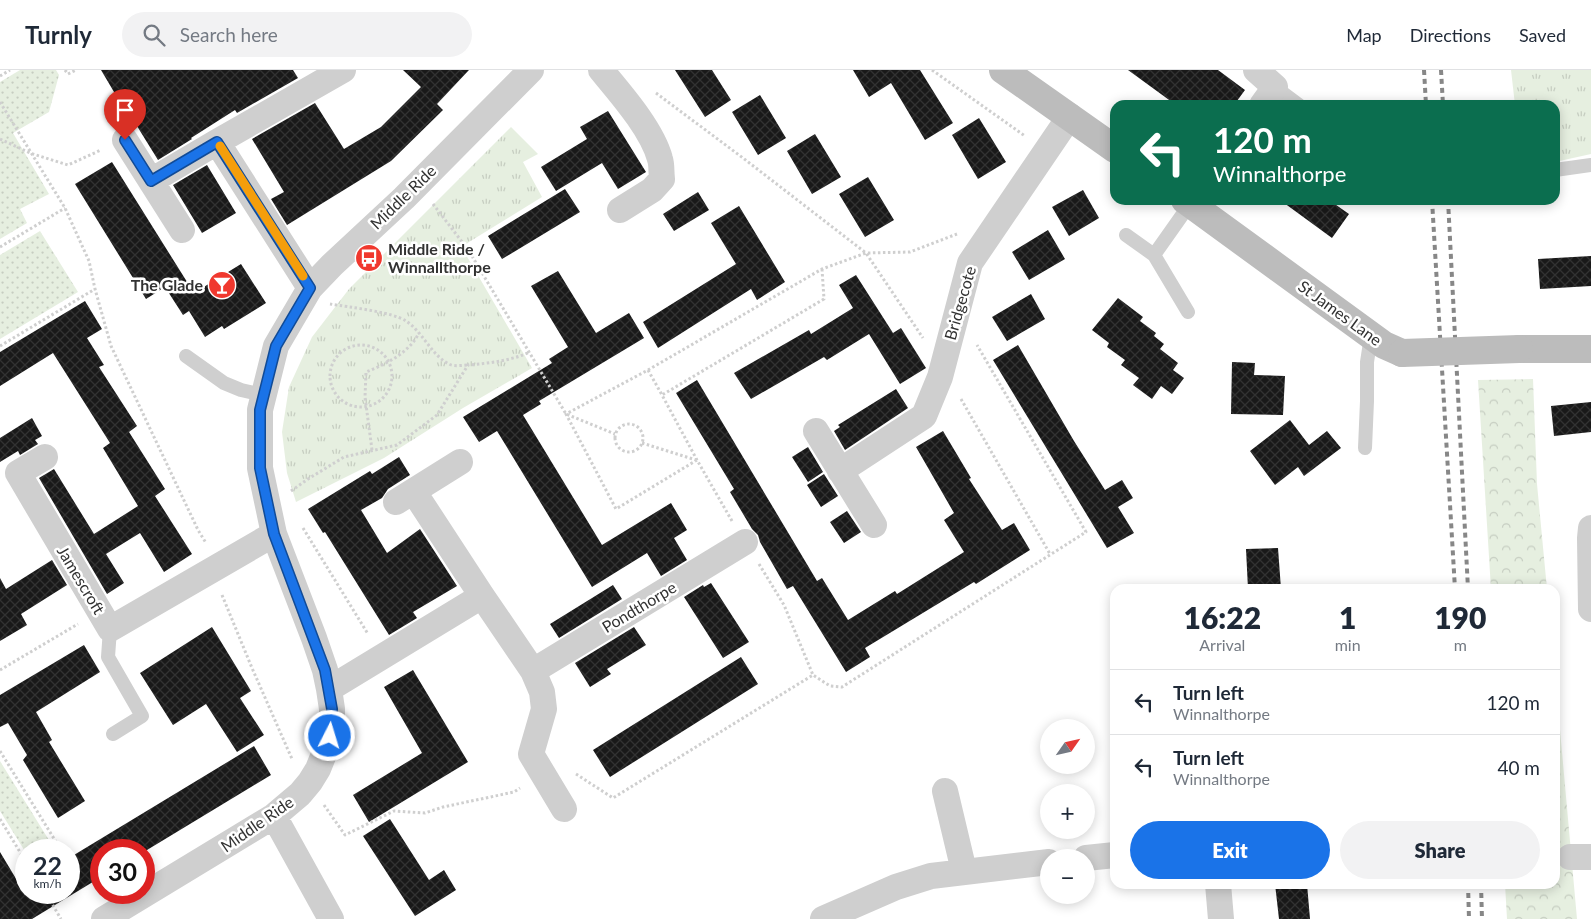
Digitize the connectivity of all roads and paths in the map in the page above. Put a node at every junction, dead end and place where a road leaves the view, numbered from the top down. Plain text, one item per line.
1 (10, 70) edge
2 (65, 70) edge
3 (76, 70) edge
4 (343, 70) edge
5 (531, 70) edge
6 (600, 70) edge
7 (932, 70) edge
8 (1003, 70) edge
9 (0, 76) edge
10 (1264, 87) edge
11 (651, 90) dead end
12 (1289, 100) edge
13 (0, 102) edge
14 (1070, 116) junction
15 (0, 139) edge
16 (125, 140) joint
17 (217, 142) junction
18 (1110, 145) edge
19 (1047, 150) junction
20 (30, 153) junction
21 (1591, 165) edge
22 (1560, 169) edge
23 (151, 181) junction
24 (416, 186) junction
25 (1186, 205) edge
26 (1194, 205) edge
27 (65, 208) junction
28 (620, 210) dead end
29 (182, 230) dead end
30 (992, 231) junction
31 (1126, 235) dead end
32 (0, 247) edge
33 (866, 252) junction
34 (1154, 256) junction
35 (822, 268) junction
36 (95, 289) junction
37 (306, 295) junction
38 (957, 312) junction
39 (1188, 312) dead end
40 (419, 332) junction
41 (1372, 336) junction
42 (0, 346) edge
43 (1591, 349) edge
44 (530, 352) junction
45 (186, 356) dead end
46 (390, 362) junction
47 (468, 366) junction
48 (942, 367) junction
49 (648, 370) junction
50 (263, 395) junction
51 (662, 396) junction
52 (366, 407) junction
53 (566, 414) junction
54 (816, 431) dead end
55 (615, 434) junction
56 (642, 443) junction
57 (1365, 448) dead end
58 (372, 450) junction
59 (45, 457) dead end
60 (696, 460) junction
61 (460, 462) dead end
62 (840, 471) junction
63 (266, 495) junction
64 (874, 525) dead end
65 (302, 526) dead end
66 (1591, 528) edge
67 (274, 534) junction
68 (745, 542) junction
69 (1050, 554) junction
70 (220, 565) junction
71 (482, 596) junction
72 (1591, 609) edge
73 (105, 620) junction
74 (382, 657) junction
75 (0, 670) edge
76 (533, 671) junction
77 (813, 675) junction
78 (329, 689) junction
79 (113, 734) dead end
80 (0, 751) edge
81 (543, 774) junction
82 (310, 782) junction
83 (945, 791) dead end
84 (564, 809) dead end
85 (274, 816) junction
86 (0, 819) edge
87 (54, 839) edge
88 (15, 844) edge
89 (1110, 856) edge
90 (1095, 857) edge
91 (1040, 863) edge
92 (964, 871) junction
93 (1218, 889) edge
94 (52, 904) edge
95 (61, 919) edge
96 (104, 919) edge
97 (331, 919) edge
98 (823, 919) edge
99 (1220, 919) edge

1 - 9 path
2 - 3 path
4 - 17 street
5 - 24 street, Middle Ride
6 - 28 street
7 - 19 path
8 - 14 street
10 - 12 lane
11 - 33 path
13 - 20 path
14 - 18 street
14 - 19 street, Bridgecote
15 - 20 path
16 - 20 path
16 - 23 street
17 - 23 street
17 - 37 street
19 - 30 street, Bridgecote
20 - 27 path
21 - 22 lane
23 - 29 street
24 - 37 street, Middle Ride
24 - 44 path
25 - 34 lane
26 - 41 street, St James Lane
27 - 32 path
27 - 36 path
30 - 33 path
30 - 38 street, Bridgecote
31 - 34 lane
33 - 35 path
33 - 48 path
34 - 39 lane
35 - 49 path
35 - 51 path
36 - 42 path
36 - 70 path
37 - 40 path
37 - 50 street, Middle Ride
38 - 48 street, Bridgecote
38 - 69 path
40 - 46 path
40 - 47 path
41 - 43 street, St James Lane, bridge
41 - 57 lane
44 - 47 path
44 - 53 path
45 - 50 lane
46 - 52 path
46 - 52 path
46 - 52 path
47 - 58 path
48 - 62 street, Bridgecote
48 - 69 path
49 - 51 path
49 - 53 path
50 - 63 street, Middle Ride
51 - 60 path
52 - 58 path
53 - 55 path
53 - 60 path
54 - 62 street
55 - 56 path
55 - 56 path
56 - 60 path
58 - 63 path
59 - 73 street, Jamescroft
60 - 68 path
61 - 71 street
62 - 64 street
63 - 67 street, Middle Ride
65 - 74 path
66 - 72 street
67 - 70 street, Jamescroft
67 - 78 street, Middle Ride
68 - 76 street, Pondthorpe
68 - 77 path
69 - 77 path
70 - 73 street, Jamescroft
70 - 82 path
71 - 74 street
71 - 76 street
73 - 75 path
73 - 79 lane
74 - 78 street
76 - 81 street
77 - 81 path
78 - 82 street, Middle Ride
80 - 87 path
81 - 82 path
81 - 84 street
82 - 85 street, Middle Ride
83 - 92 street
85 - 96 street, Middle Ride
85 - 97 street
86 - 88 path
89 - 90 street
91 - 92 street
92 - 98 street
93 - 99 street
94 - 95 path

